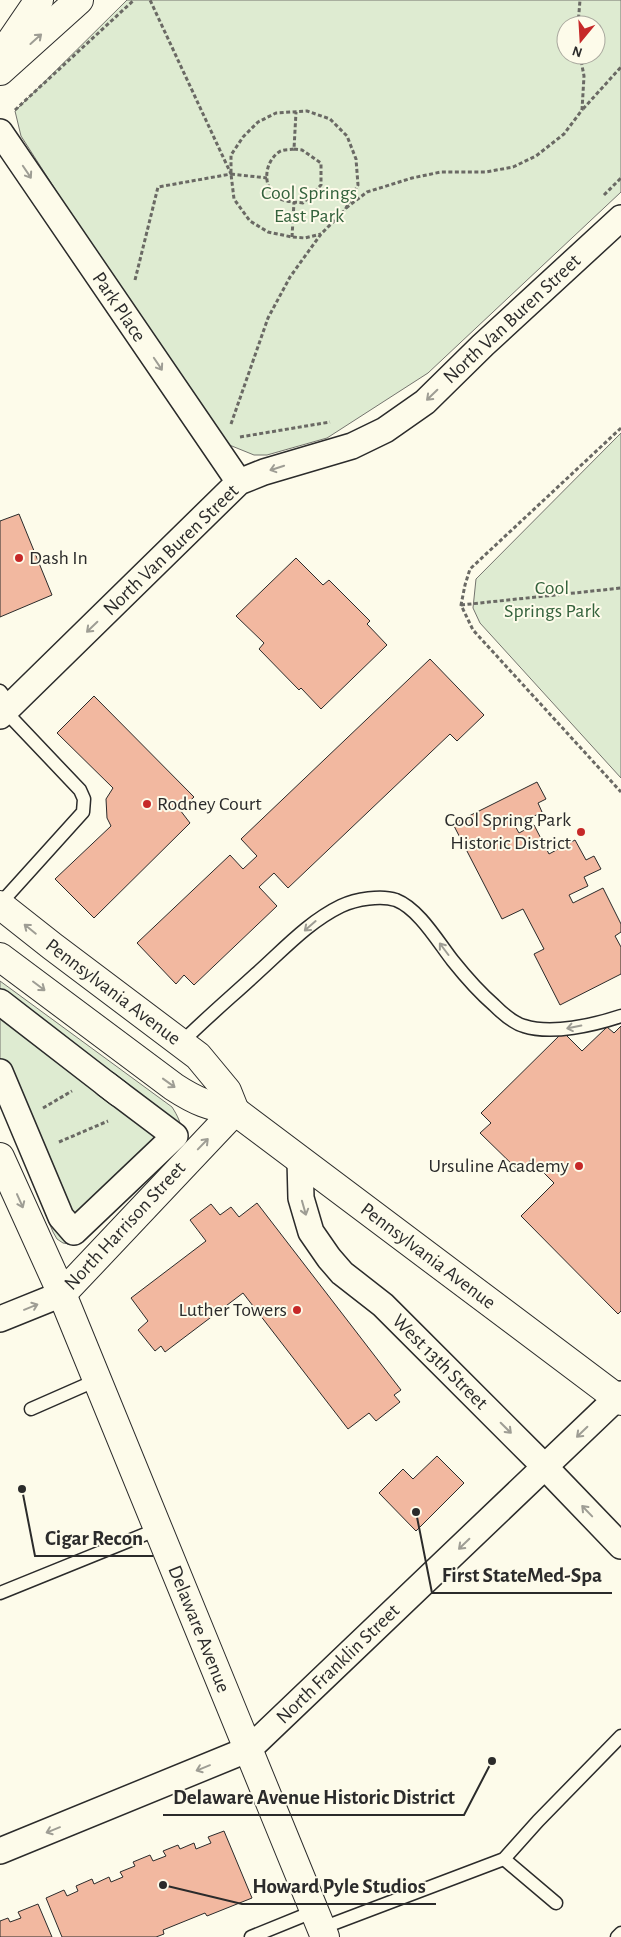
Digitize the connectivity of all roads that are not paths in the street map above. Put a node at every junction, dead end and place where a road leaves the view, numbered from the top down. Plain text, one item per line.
1 (39, 0) edge
2 (79, 0) edge
3 (0, 57) edge
4 (0, 71) edge
5 (0, 132) edge
6 (621, 218) edge
7 (239, 482) junction
8 (4, 706) edge
9 (0, 904) edge
10 (0, 956) edge
11 (0, 1002) edge
12 (621, 1016) edge
13 (181, 1043) junction
14 (0, 1072) edge
15 (106, 1084) junction
16 (235, 1111) junction
17 (159, 1125) junction
18 (0, 1157) edge
19 (300, 1160) junction
20 (62, 1294) junction
21 (0, 1319) edge
22 (97, 1380) junction
23 (620, 1398) edge
24 (31, 1409) dead end
25 (545, 1467) junction
26 (158, 1529) junction
27 (621, 1546) edge
28 (0, 1592) edge
29 (621, 1736) edge
30 (249, 1749) junction
31 (0, 1851) edge
32 (504, 1859) junction
33 (556, 1903) dead end
34 (321, 1925) edge
35 (621, 1933) edge
36 (251, 1937) edge
37 (617, 1937) edge

1 - 3 main road
4 -> 2 main road
5 -> 7 street, Park Place
6 -> 7 street, North Van Buren Street
7 -> 8 street, North Van Buren Street
8 - 9 lane
13 -> 9 main road, Pennsylvania Avenue
10 -> 16 main road, Pennsylvania Avenue
11 - 15 street
12 -> 13 lane
13 - 16 main road, Pennsylvania Avenue
14 - 17 street
15 - 17 street
15 - 17 street
16 - 19 main road, Pennsylvania Avenue
20 -> 16 main road, North Harrison Street
18 -> 20 main road, Delaware Avenue
19 - 23 main road, Pennsylvania Avenue
19 -> 25 street, West 13th Street
21 -> 20 street, North Harrison Street
20 - 22 main road, Delaware Avenue
22 - 24 lane
22 - 26 main road, Delaware Avenue
23 -> 25 street, North Franklin Street
27 -> 25 street, West 13th Street
25 -> 30 street, North Franklin Street
26 - 28 lane
26 - 30 main road, Delaware Avenue
29 - 32 lane
30 -> 31 street, North Franklin Street
30 - 34 main road, Delaware Avenue
32 - 33 lane
32 - 34 lane
34 - 36 lane
35 - 37 lane

